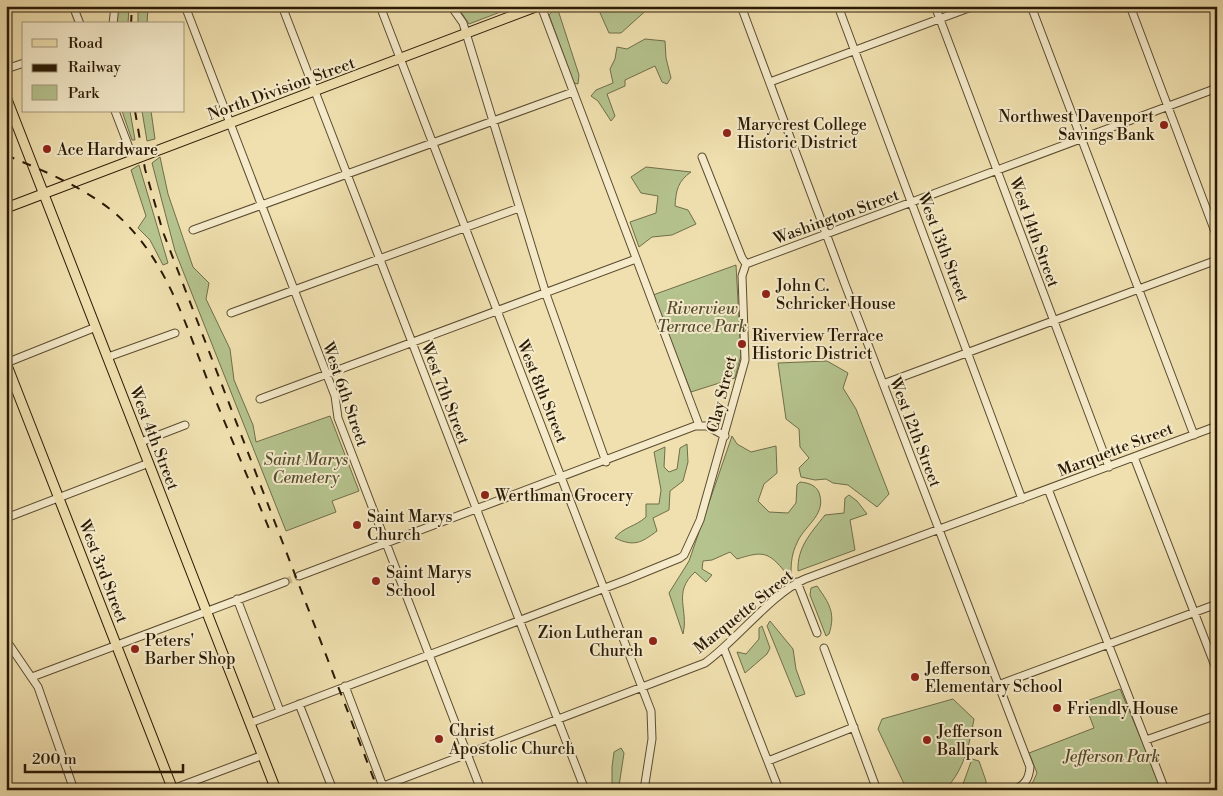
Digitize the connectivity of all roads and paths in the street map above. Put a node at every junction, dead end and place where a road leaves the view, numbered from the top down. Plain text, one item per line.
1 (73, 6) edge
2 (115, 6) edge
3 (185, 6) edge
4 (282, 6) edge
5 (380, 6) edge
6 (451, 6) edge
7 (540, 6) edge
8 (741, 6) edge
9 (838, 6) edge
10 (935, 6) edge
11 (974, 6) edge
12 (1031, 6) edge
13 (1130, 6) edge
14 (940, 19) junction
15 (79, 22) edge
16 (113, 22) edge
17 (466, 33) junction
18 (855, 51) junction
19 (400, 60) junction
20 (22, 64) edge
21 (6, 69) edge
22 (770, 82) junction
23 (1217, 88) edge
24 (315, 91) junction
25 (573, 92) junction
26 (6, 96) edge
27 (1169, 107) junction
28 (115, 112) edge
29 (229, 122) junction
30 (493, 122) junction
31 (1083, 139) junction
32 (432, 144) junction
33 (702, 157) dead end
34 (133, 158) junction
35 (997, 170) junction
36 (346, 175) junction
37 (44, 193) junction
38 (912, 203) junction
39 (262, 206) junction
40 (6, 208) edge
41 (519, 208) junction
42 (465, 228) junction
43 (193, 230) dead end
44 (827, 235) junction
45 (1217, 237) edge
46 (380, 259) junction
47 (636, 260) junction
48 (1217, 260) edge
49 (746, 264) junction
50 (1138, 288) junction
51 (294, 290) junction
52 (546, 294) junction
53 (497, 312) junction
54 (231, 313) dead end
55 (1053, 320) junction
56 (96, 326) junction
57 (175, 333) dead end
58 (412, 342) junction
59 (968, 352) junction
60 (108, 357) junction
61 (6, 363) edge
62 (326, 374) junction
63 (883, 384) junction
64 (260, 399) dead end
65 (185, 425) dead end
66 (698, 425) junction
67 (1217, 426) edge
68 (1194, 435) junction
69 (725, 436) junction
70 (141, 442) junction
71 (1134, 457) junction
72 (606, 462) junction
73 (149, 463) junction
74 (1109, 467) junction
75 (562, 478) junction
76 (1048, 489) junction
77 (59, 498) junction
78 (1022, 499) junction
79 (476, 510) junction
80 (6, 518) edge
81 (938, 530) junction
82 (386, 544) junction
83 (299, 576) tunnel mouth
84 (285, 582) tunnel mouth
85 (797, 582) junction
86 (604, 588) junction
87 (237, 599) junction
88 (1217, 604) edge
89 (207, 610) junction
90 (1194, 613) junction
91 (519, 620) junction
92 (817, 633) dead end
93 (6, 640) edge
94 (1108, 644) junction
95 (117, 645) junction
96 (824, 648) dead end
97 (724, 649) junction
98 (429, 654) junction
99 (1217, 671) edge
100 (32, 677) junction
101 (345, 686) junction
102 (998, 686) junction
103 (642, 687) junction
104 (299, 704) junction
105 (280, 711) junction
106 (1217, 715) edge
107 (558, 720) junction
108 (250, 723) junction
109 (854, 727) junction
110 (1146, 740) junction
111 (468, 754) junction
112 (263, 755) junction
113 (768, 761) junction
114 (384, 788) edge
115 (172, 789) edge
116 (74, 790) edge
117 (276, 790) edge
118 (333, 790) edge
119 (373, 790) edge
120 (481, 790) edge
121 (585, 790) edge
122 (644, 790) edge
123 (779, 790) edge
124 (877, 790) edge
125 (1014, 790) edge
126 (1165, 790) edge

1 - 15 street
2 - 16 street
3 - 29 street, West 6th Street
4 - 24 street, West 7th Street
5 - 19 street, West 8th Street
6 - 17 street
7 - 17 main road, North Division Street
7 - 25 street
8 - 22 street, West 12th Street
9 - 18 street, West 13th Street
10 - 14 street, West 14th Street
11 - 14 street
12 - 31 street
13 - 27 street
14 - 18 street
14 - 35 street, West 14th Street
17 - 19 main road, North Division Street
17 - 30 street
18 - 22 street
18 - 38 street, West 13th Street
19 - 24 main road, North Division Street
19 - 32 street, West 8th Street
20 - 21 street
22 - 44 street, West 12th Street
23 - 27 street, Washington Street
24 - 29 main road, North Division Street
24 - 36 street, West 7th Street
25 - 30 street
25 - 47 street
26 - 37 main road, West 4th Street
27 - 31 street, Washington Street
27 - 45 street
28 - 34 street
29 - 34 main road, North Division Street
29 - 39 street, West 6th Street
30 - 32 street
30 - 41 street
31 - 35 street, Washington Street
31 - 50 street
32 - 36 street
32 - 42 street, West 8th Street
33 - 49 street
34 - 37 main road, North Division Street
35 - 38 street, Washington Street
35 - 55 street, West 14th Street
36 - 39 street
36 - 46 street, West 7th Street
37 - 40 main road, North Division Street
37 - 56 main road, West 4th Street
38 - 44 street, Washington Street
38 - 59 street, West 13th Street
39 - 43 street
39 - 51 street, West 6th Street
41 - 42 street
41 - 52 street
42 - 46 street
42 - 53 street, West 8th Street
44 - 49 street, Washington Street
44 - 63 street, West 12th Street
46 - 51 street
46 - 58 street, West 7th Street
47 - 52 street
47 - 66 street
48 - 50 street
49 - 69 street, Clay Street
50 - 55 street
50 - 68 street
51 - 54 street
51 - 62 street, West 6th Street
52 - 53 street
52 - 72 street
53 - 58 street
53 - 75 street, West 8th Street
55 - 59 street
55 - 74 street, West 14th Street
56 - 60 main road, West 4th Street
56 - 61 street
57 - 60 street
58 - 62 street
58 - 79 street, West 7th Street
59 - 63 street
59 - 78 street, West 13th Street
60 - 70 main road, West 4th Street
61 - 77 main road, West 3rd Street
62 - 64 street
62 - 82 street, West 6th Street
63 - 81 street, West 12th Street
65 - 70 street
66 - 69 street
66 - 72 street
67 - 68 street, Marquette Street
68 - 71 street, Marquette Street
69 - 86 street, Clay Street
70 - 73 main road, West 4th Street
71 - 74 street, Marquette Street
71 - 90 street
72 - 75 street
73 - 77 street
73 - 89 main road, West 4th Street
74 - 76 street, Marquette Street
75 - 79 street
75 - 86 street, West 8th Street
76 - 78 street, Marquette Street
76 - 94 street
77 - 80 street
77 - 95 main road, West 3rd Street
78 - 81 street, Marquette Street
79 - 82 street
79 - 91 street, West 7th Street
81 - 85 street, Marquette Street
81 - 102 street, West 12th Street
82 - 83 street
82 - 98 street, West 6th Street
84 - 87 street
85 - 92 street
85 - 97 street, Marquette Street
86 - 91 street, Clay Street
86 - 103 street, West 8th Street
87 - 89 street
87 - 105 street
88 - 90 street
89 - 95 street
89 - 108 main road, West 4th Street
90 - 94 street
90 - 99 street
91 - 98 street, Clay Street
91 - 107 street, West 7th Street
93 - 100 street
94 - 102 street
94 - 110 street
95 - 100 street
95 - 115 main road, West 3rd Street
96 - 109 street
97 - 103 street, Marquette Street
97 - 113 street
98 - 101 street, Clay Street
98 - 111 street, West 6th Street
100 - 116 street
101 - 104 street, Clay Street
101 - 114 street
102 - 125 street, West 12th Street
103 - 107 street, Marquette Street
103 - 122 street, West 8th Street
104 - 105 street, Clay Street
104 - 118 street
105 - 108 street, Clay Street
106 - 110 street
107 - 111 street, Marquette Street
107 - 121 street, West 7th Street
108 - 112 main road, West 4th Street
109 - 113 street
109 - 124 street
110 - 126 street
111 - 114 street, Marquette Street
111 - 120 street, West 6th Street
112 - 115 street
112 - 117 main road, West 4th Street
113 - 123 street
114 - 119 street, Marquette Street

